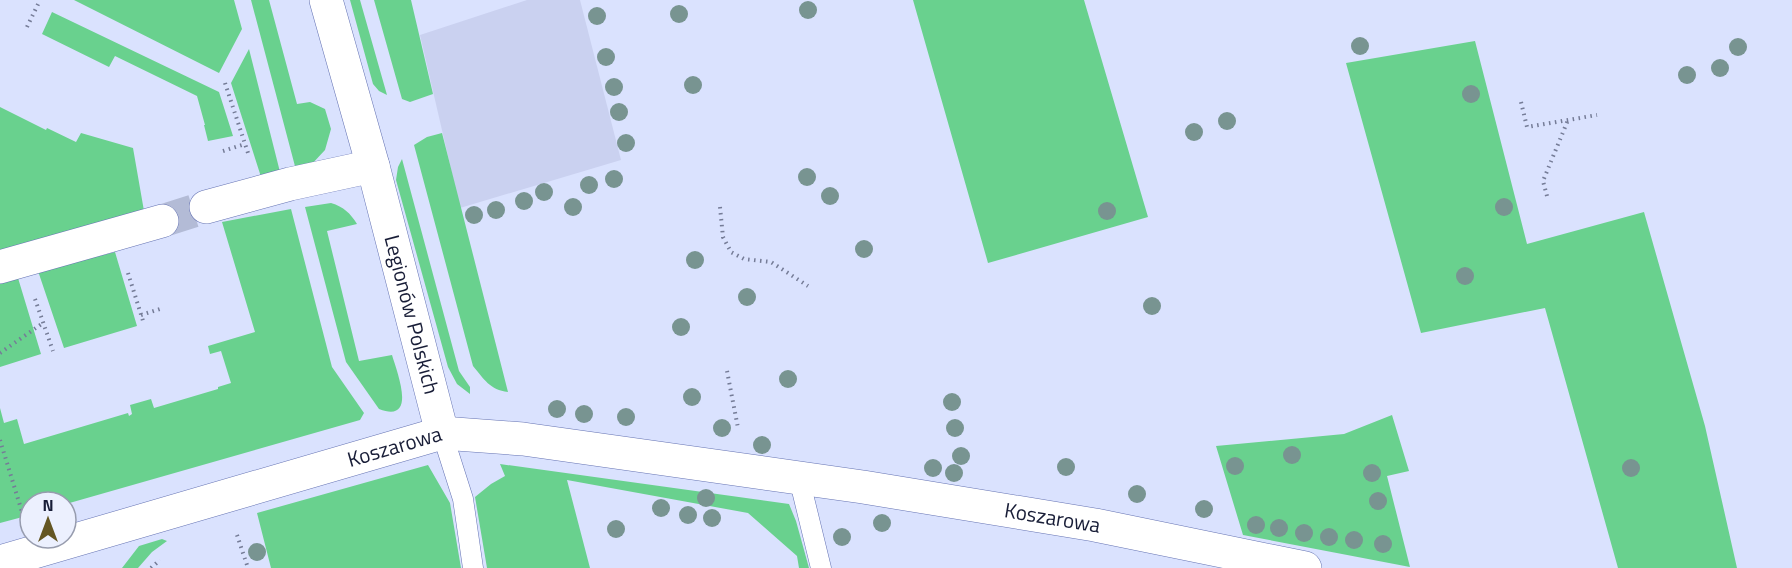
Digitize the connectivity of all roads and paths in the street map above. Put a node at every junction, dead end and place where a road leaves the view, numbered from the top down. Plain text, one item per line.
1 (40, 0) edge
2 (326, 0) edge
3 (27, 27) dead end
4 (225, 83) dead end
5 (1521, 102) dead end
6 (1597, 115) dead end
7 (1569, 120) junction
8 (245, 144) junction
9 (223, 151) dead end
10 (249, 154) dead end
11 (373, 166) junction
12 (1547, 196) dead end
13 (206, 207) tunnel mouth
14 (720, 207) dead end
15 (162, 221) tunnel mouth
16 (116, 235) junction
17 (12, 264) edge
18 (808, 286) dead end
19 (163, 308) dead end
20 (141, 315) junction
21 (43, 323) junction
22 (144, 324) dead end
23 (53, 351) dead end
24 (0, 353) edge
25 (727, 371) dead end
26 (442, 433) junction
27 (740, 438) dead end
28 (0, 440) edge
29 (799, 478) junction
30 (18, 500) edge
31 (235, 530) dead end
32 (0, 562) edge
33 (248, 568) edge
34 (473, 568) edge
35 (821, 568) edge
36 (1305, 568) edge

1 - 3 path
2 - 11 street, Legionów Polskich
4 - 8 path
5 - 7 path
6 - 7 path
7 - 12 path
8 - 9 path
8 - 10 path
11 - 13 street
11 - 26 street, Legionów Polskich
14 - 18 path
15 - 16 street
16 - 17 street
16 - 20 path
17 - 21 path
19 - 20 path
20 - 22 path
21 - 23 path
21 - 24 path
25 - 27 path
26 - 29 street, Koszarowa
26 - 32 street, Koszarowa
26 - 34 lane, Legionów Polskich
28 - 30 path
29 - 35 lane
29 - 36 street, Koszarowa
31 - 33 path

